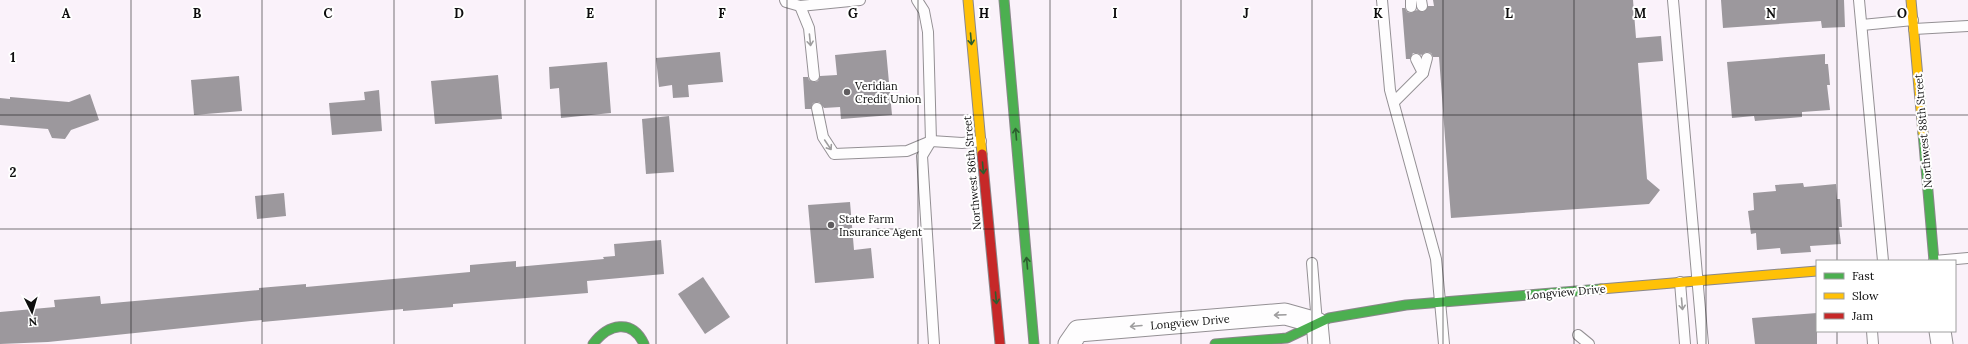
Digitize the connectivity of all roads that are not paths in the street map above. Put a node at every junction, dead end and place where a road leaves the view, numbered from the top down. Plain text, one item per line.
1 (785, 0) edge
2 (860, 0) edge
3 (917, 0) edge
4 (968, 0) edge
5 (1004, 0) edge
6 (1382, 0) edge
7 (1387, 0) edge
8 (1673, 0) edge
9 (1859, 0) edge
10 (1911, 0) edge
11 (800, 6) junction
12 (1383, 12) junction
13 (1913, 25) junction
14 (1862, 26) junction
15 (1968, 26) edge
16 (1427, 58) dead end
17 (1416, 59) dead end
18 (1423, 73) junction
19 (814, 76) dead end
20 (1394, 102) junction
21 (817, 108) dead end
22 (931, 141) junction
23 (981, 141) junction
24 (1968, 258) edge
25 (1883, 260) edge
26 (1934, 260) edge
27 (1945, 260) edge
28 (1312, 263) dead end
29 (1816, 271) edge
30 (1698, 281) junction
31 (1680, 282) junction
32 (1440, 302) junction
33 (1317, 323) junction
34 (1872, 332) edge
35 (1940, 332) edge
36 (1578, 335) dead end
37 (593, 344) edge
38 (644, 344) edge
39 (934, 344) edge
40 (1000, 344) edge
41 (1034, 344) edge
42 (1069, 344) edge
43 (1215, 344) edge
44 (1319, 344) edge
45 (1444, 344) edge
46 (1589, 344) edge
47 (1685, 344) edge
48 (1703, 344) edge
49 (1873, 344) edge
50 (1942, 344) edge

1 - 11 lane
2 - 11 lane
3 - 22 lane
4 -> 23 street, Northwest 86th Street
41 -> 5 street
6 - 12 lane
7 - 12 lane
8 - 30 lane
9 - 14 lane
10 - 13 street, Northwest 88th Street
11 -> 19 lane
12 - 20 lane
13 - 14 lane
13 - 15 lane
13 - 26 street, Northwest 88th Street
14 - 25 lane
16 - 18 lane
17 - 18 lane
18 - 20 lane
20 - 32 lane
21 -> 22 lane
22 - 23 lane
22 - 39 lane
23 -> 40 street, Northwest 86th Street
24 - 27 lane
28 - 33 lane
29 - 30 street, Longview Drive
30 - 31 street, Longview Drive
30 - 48 lane
31 - 32 street, Longview Drive
31 -> 47 lane
32 - 33 street, Longview Drive
32 - 45 lane
33 -> 42 street, Longview Drive
33 - 43 street, Longview Drive
33 - 44 street
34 - 49 lane
35 - 50 street
36 - 46 lane
37 - 38 street

